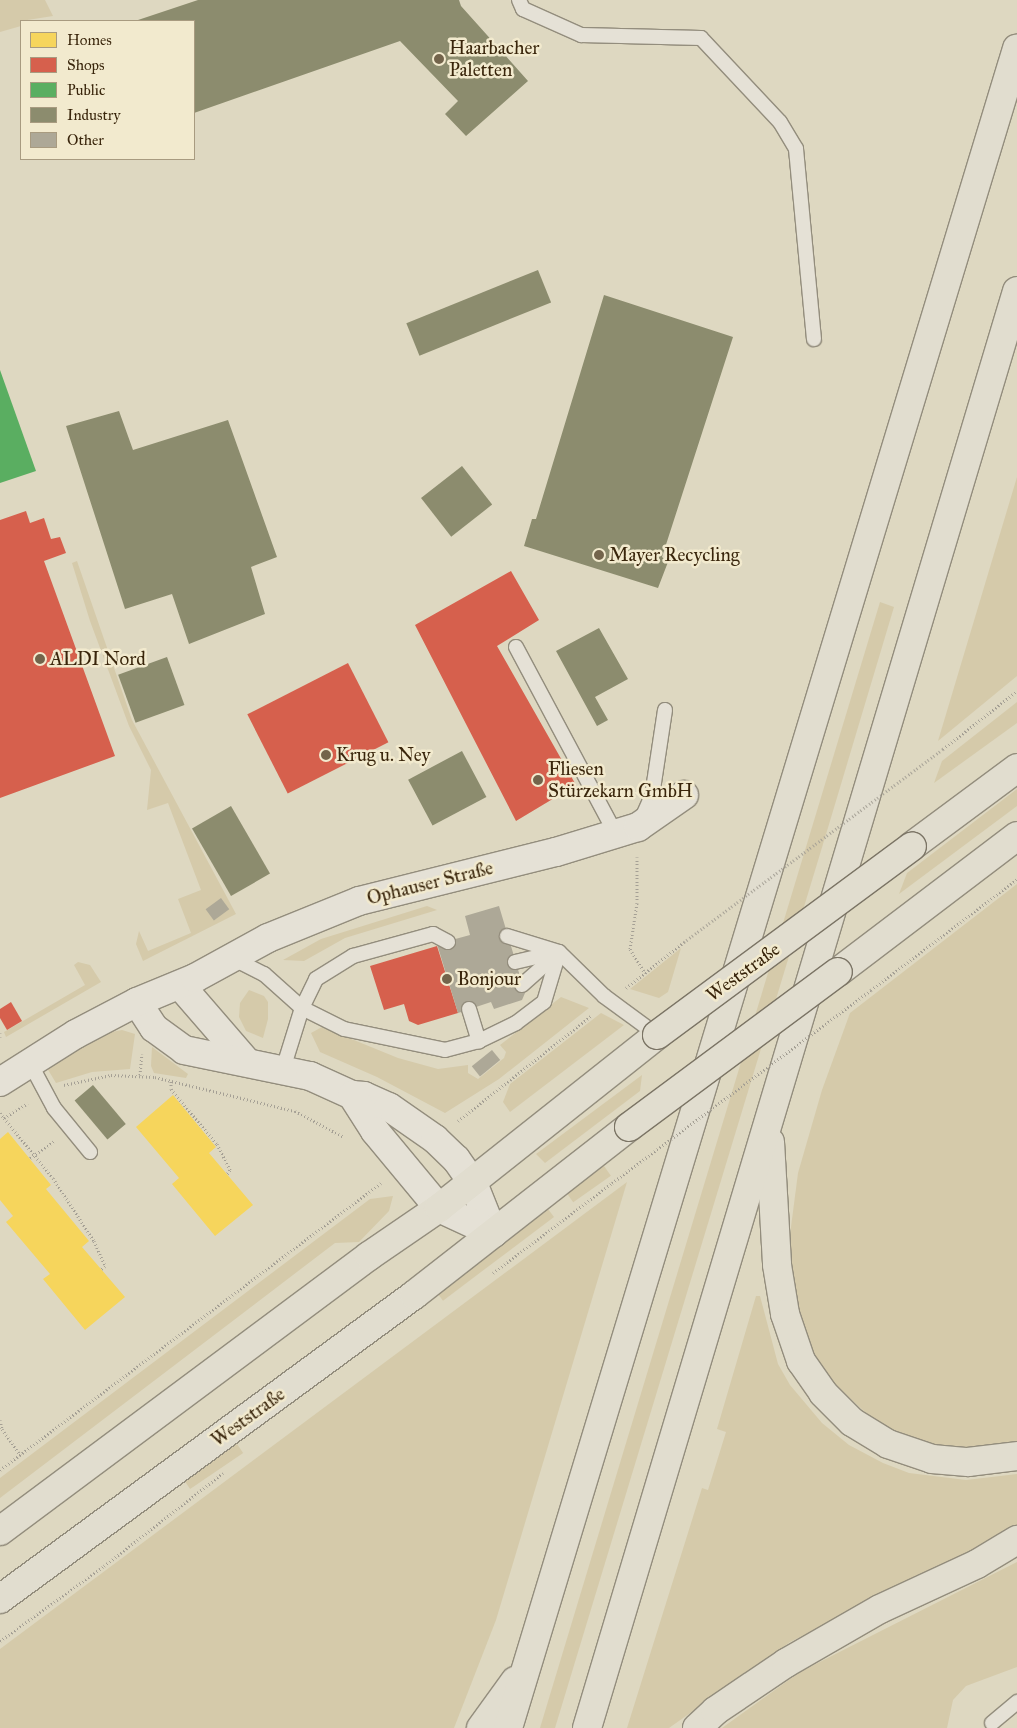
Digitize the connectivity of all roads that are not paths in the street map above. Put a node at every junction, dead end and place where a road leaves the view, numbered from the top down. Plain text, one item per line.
1 (519, 0) edge
2 (1017, 48) edge
3 (1017, 291) edge
4 (814, 339) dead end
5 (516, 646) dead end
6 (664, 710) dead end
7 (1017, 768) edge
8 (684, 795) dead end
9 (627, 830) junction
10 (1017, 836) edge
11 (507, 936) dead end
12 (448, 942) dead end
13 (559, 952) junction
14 (232, 958) junction
15 (515, 962) dead end
16 (180, 985) junction
17 (522, 985) dead end
18 (137, 1002) junction
19 (302, 1008) junction
20 (469, 1008) dead end
21 (657, 1035) junction
22 (479, 1041) junction
23 (245, 1060) junction
24 (30, 1062) junction
25 (283, 1069) junction
26 (0, 1082) edge
27 (352, 1095) junction
28 (769, 1123) junction
29 (90, 1152) dead end
30 (473, 1183) junction
31 (439, 1208) junction
32 (493, 1233) junction
33 (1017, 1456) edge
34 (0, 1531) edge
35 (1017, 1540) edge
36 (0, 1599) edge
37 (528, 1663) junction
38 (1017, 1702) edge
39 (992, 1724) dead end
40 (481, 1728) edge
41 (508, 1728) edge
42 (587, 1728) edge
43 (698, 1728) edge

1 - 4 lane
2 - 37 main road
3 - 28 main road
5 - 9 lane
6 - 9 lane
7 - 21 main road, Weststraße, bridge
8 - 9 street, Ophauser Straße
9 - 14 street, Ophauser Straße
10 - 32 main road, Weststraße, bridge
11 - 13 lane
12 - 19 lane
13 - 15 lane
13 - 17 lane
13 - 21 lane
13 - 22 lane
14 - 16 street, Ophauser Straße
14 - 19 lane
16 - 18 street, Ophauser Straße
16 - 23 street
18 - 23 street
18 - 24 street, Ophauser Straße
19 - 22 lane
19 - 25 lane
20 - 22 lane
21 - 30 main road, Weststraße
23 - 25 street
24 - 26 street, Ophauser Straße
24 - 29 lane
25 - 27 street
27 - 30 street
27 - 31 street
28 - 33 main road
28 - 42 main road
30 - 31 main road, Weststraße
30 - 32 street
31 - 32 street
31 - 34 main road, Weststraße
32 - 36 main road, Weststraße
35 - 43 main road
37 - 40 main road
37 - 41 main road
38 - 39 lane

